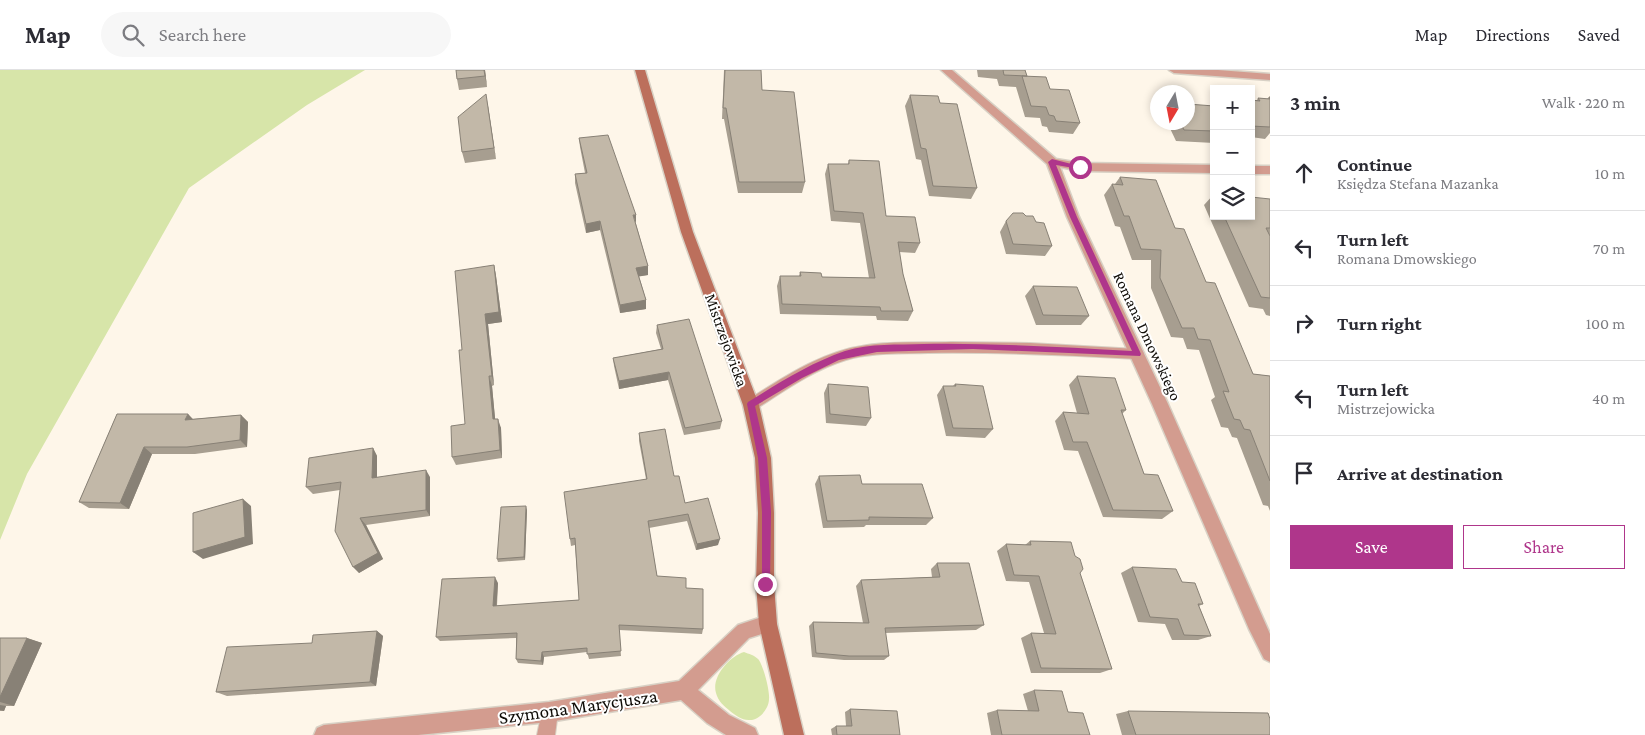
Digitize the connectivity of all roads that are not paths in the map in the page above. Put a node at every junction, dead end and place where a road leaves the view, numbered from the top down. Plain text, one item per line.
1 (640, 70) edge
2 (946, 70) edge
3 (1174, 70) edge
4 (1270, 77) edge
5 (1052, 162) junction
6 (1210, 169) edge
7 (1255, 170) edge
8 (1270, 170) edge
9 (1138, 354) junction
10 (751, 404) junction
11 (768, 624) junction
12 (1270, 653) edge
13 (684, 690) junction
14 (549, 712) junction
15 (324, 735) edge
16 (546, 735) edge
17 (748, 735) edge
18 (794, 735) edge

1 - 10 street, Mistrzejowicka
2 - 5 street, Romana Dmowskiego
3 - 4 street
5 - 6 street
5 - 9 street, Romana Dmowskiego
7 - 8 street
9 - 10 lane
9 - 12 street, Romana Dmowskiego
10 - 11 street, Mistrzejowicka
11 - 13 street
11 - 18 street, Mistrzejowicka
13 - 14 street, Szymona Marycjusza
13 - 17 street
14 - 15 street, Szymona Marycjusza
14 - 16 lane

